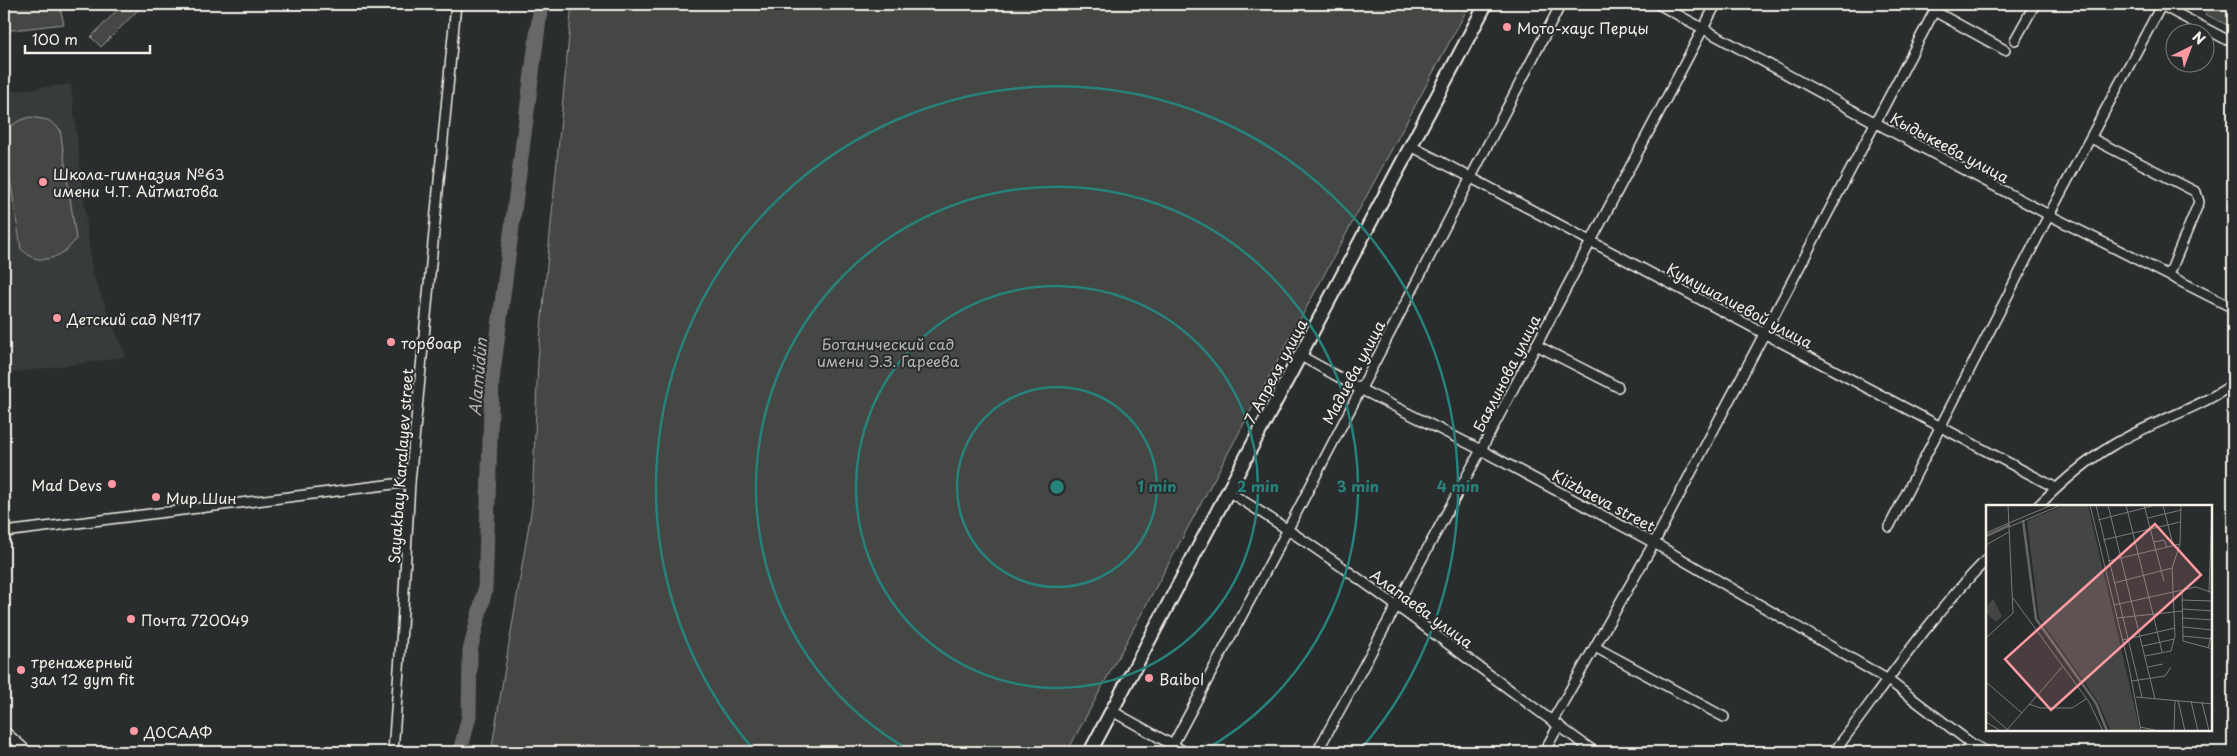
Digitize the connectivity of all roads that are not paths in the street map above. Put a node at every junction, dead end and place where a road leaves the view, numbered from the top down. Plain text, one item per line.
1 (456, 4) edge
2 (1486, 4) edge
3 (1561, 4) edge
4 (1658, 4) edge
5 (1716, 4) edge
6 (2034, 4) edge
7 (2161, 4) edge
8 (1936, 7) edge
9 (1702, 29) junction
10 (2015, 40) dead end
11 (2233, 43) edge
12 (2006, 50) dead end
13 (1876, 123) junction
14 (2091, 138) junction
15 (1411, 146) junction
16 (1470, 179) junction
17 (2050, 215) junction
18 (1590, 242) junction
19 (2169, 275) junction
20 (2233, 296) edge
21 (2231, 307) edge
22 (1765, 334) junction
23 (1536, 345) junction
24 (1301, 356) junction
25 (2233, 384) edge
26 (1618, 386) dead end
27 (1360, 389) junction
28 (1940, 426) junction
29 (1481, 450) junction
30 (410, 482) junction
31 (2056, 488) junction
32 (1228, 492) junction
33 (2039, 505) edge
34 (1889, 527) dead end
35 (1288, 529) junction
36 (4, 532) edge
37 (1654, 543) junction
38 (1986, 560) edge
39 (1397, 605) junction
40 (1595, 647) junction
41 (1888, 680) junction
42 (1112, 711) junction
43 (1724, 717) dead end
44 (1556, 723) junction
45 (4, 731) edge
46 (1972, 744) junction
47 (1170, 749) edge
48 (28, 752) edge
49 (392, 752) edge
50 (1090, 752) edge
51 (1185, 752) edge
52 (1317, 752) edge
53 (1544, 752) edge
54 (1595, 752) edge
55 (1834, 752) edge
56 (1965, 752) edge
57 (1988, 752) edge

1 - 30 street, Sayakbay Karalayev street
2 - 15 main road, 7 Апреля улица
3 - 16 street, Мадиева улица
4 - 9 street, Кыдыкеева улица
5 - 9 street, Баялинова улица
6 - 10 street
7 - 11 street
7 - 14 street
8 - 12 street
8 - 13 street
9 - 13 street, Кыдыкеева улица
9 - 18 street, Баялинова улица
13 - 17 street, Кыдыкеева улица
13 - 22 street
14 - 17 street
14 - 19 street
15 - 16 street, Кумушалиевой улица
15 - 24 main road, 7 Апреля улица
16 - 18 street, Кумушалиевой улица
16 - 27 street, Мадиева улица
17 - 19 street, Кыдыкеева улица
17 - 28 street
18 - 22 street, Кумушалиевой улица
18 - 23 street, Баялинова улица
19 - 21 street, Кыдыкеева улица
20 - 21 street
22 - 28 street, Кумушалиевой улица
22 - 37 street
23 - 26 street
23 - 29 street, Баялинова улица
24 - 27 street, Kiizbaeva street
24 - 32 main road, 7 Апреля улица
25 - 31 street
27 - 29 street, Kiizbaeva street
27 - 35 street, Мадиева улица
28 - 31 street, Кумушалиевой улица
28 - 34 street
29 - 37 street, Kiizbaeva street
29 - 39 street, Баялинова улица
30 - 36 street
30 - 49 street, Sayakbay Karalayev street
31 - 33 street
32 - 35 street, Алапаева улица
32 - 42 main road, 7 Апреля улица
35 - 39 street, Алапаева улица
35 - 47 street, Мадиева улица
37 - 40 street
37 - 41 street, Kiizbaeva street
38 - 41 street
39 - 44 street, Алапаева улица
39 - 52 street, Баялинова улица
40 - 43 street
40 - 44 street
41 - 46 street, Kiizbaeva street
41 - 55 street
42 - 47 street
42 - 50 main road, 7 Апреля улица
44 - 53 street
44 - 54 street, Алапаева улица
45 - 48 street
46 - 56 street
46 - 57 street, Kiizbaeva street
47 - 51 street

